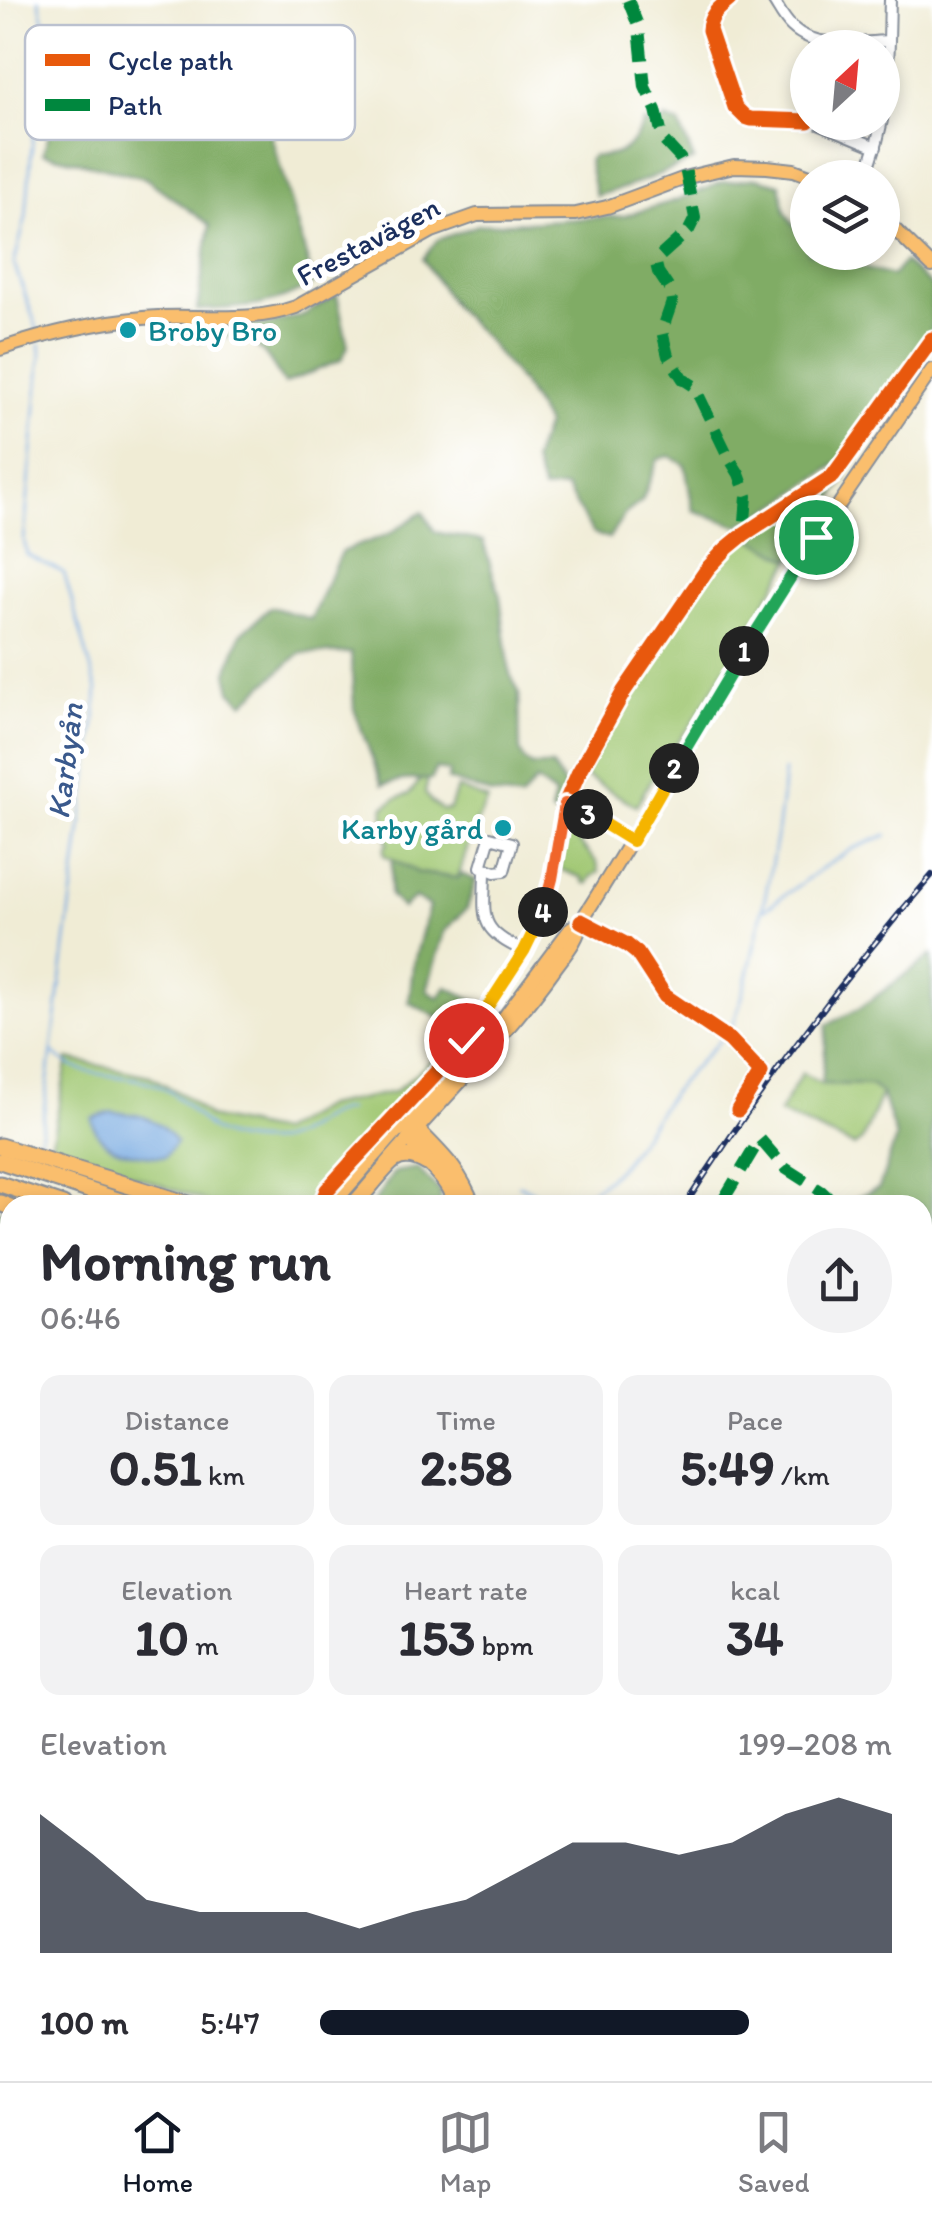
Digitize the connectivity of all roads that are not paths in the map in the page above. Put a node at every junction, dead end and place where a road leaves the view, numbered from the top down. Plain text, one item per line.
1 (729, 0) edge
2 (772, 0) edge
3 (890, 0) edge
4 (794, 30) edge
5 (889, 30) edge
6 (790, 121) edge
7 (859, 140) edge
8 (878, 140) edge
9 (876, 147) junction
10 (871, 160) edge
11 (790, 171) edge
12 (900, 235) edge
13 (932, 266) edge
14 (0, 348) edge
15 (932, 370) edge
16 (632, 841) junction
17 (485, 868) junction
18 (500, 872) junction
19 (485, 895) junction
20 (581, 921) junction
21 (462, 1062) joint
22 (738, 1110) dead end
23 (409, 1130) junction
24 (0, 1146) edge
25 (0, 1161) edge
26 (439, 1172) junction
27 (0, 1184) edge
28 (33, 1195) edge
29 (103, 1195) edge
30 (159, 1195) edge
31 (342, 1195) edge
32 (360, 1195) edge
33 (361, 1195) edge
34 (452, 1195) edge
35 (468, 1195) edge

1 - 6 street
2 - 4 street
3 - 5 street
7 - 9 street
8 - 9 street
9 - 10 street
11 - 14 main road, Frestavägen
12 - 13 main road
15 - 16 main road
16 - 19 street
16 - 20 main road
17 - 18 street
17 - 18 street
17 - 19 street
18 - 19 street
20 - 21 main road
20 - 22 street
20 - 23 main road
21 - 23 highway
23 - 26 highway
23 - 31 main road
23 - 32 main road
23 - 35 highway
24 - 30 highway
25 - 29 highway
26 - 33 highway
26 - 34 highway
27 - 28 highway

